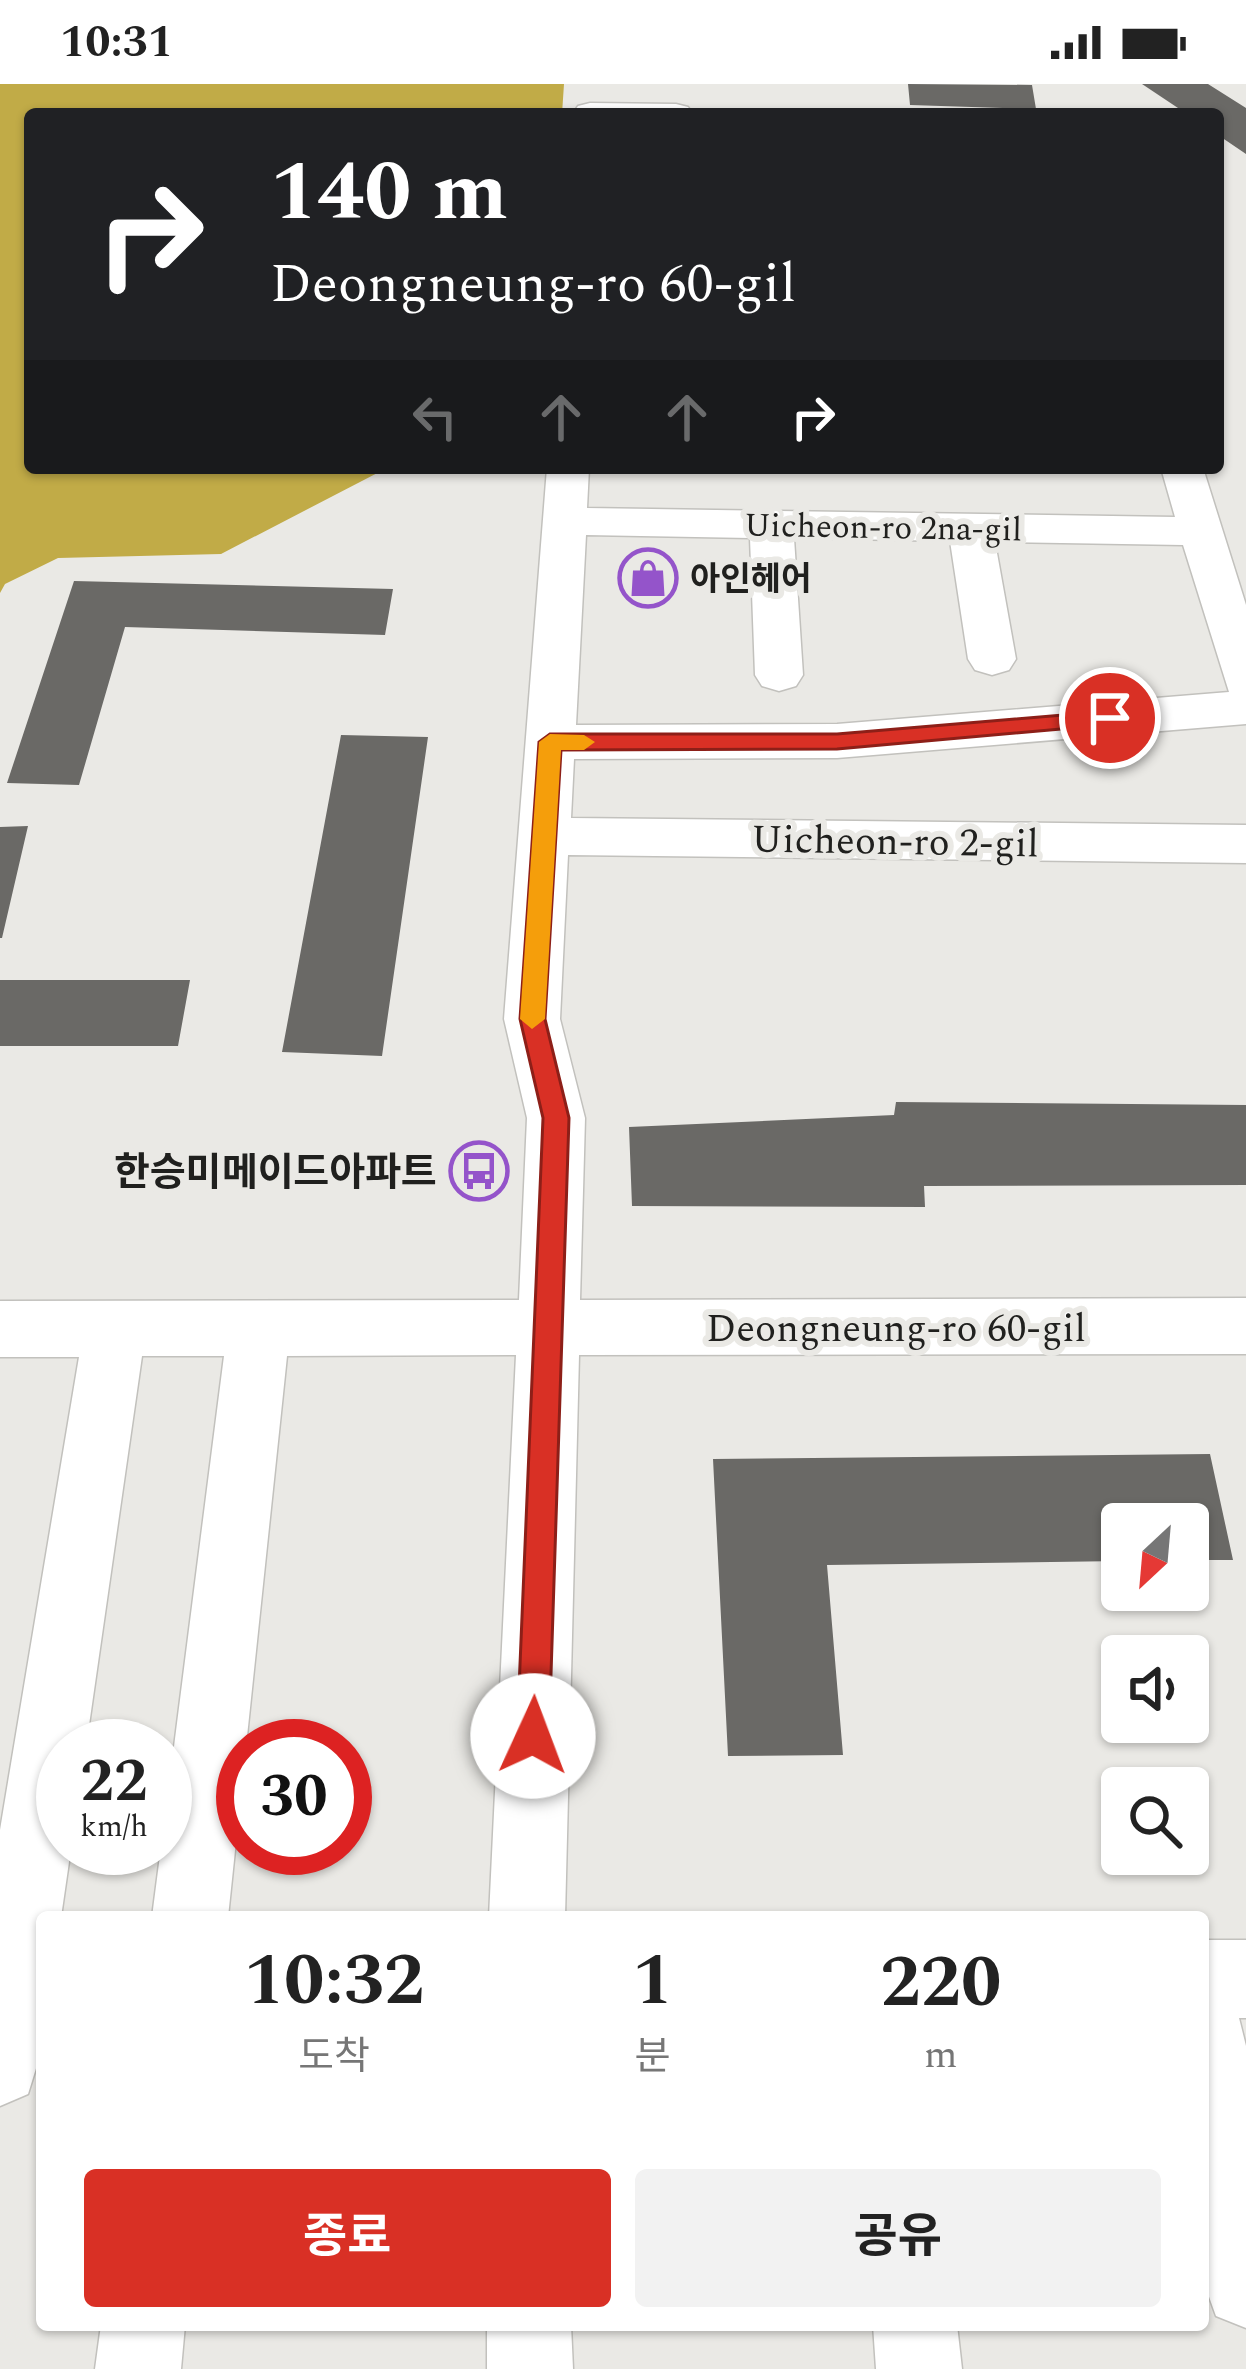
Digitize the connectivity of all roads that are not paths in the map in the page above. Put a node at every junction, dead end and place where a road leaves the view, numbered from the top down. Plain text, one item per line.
1 (1184, 474) edge
2 (566, 494) edge
3 (771, 524) junction
4 (970, 527) junction
5 (1201, 531) junction
6 (992, 659) dead end
7 (779, 675) dead end
8 (1246, 681) edge
9 (1246, 707) edge
10 (550, 742) junction
11 (544, 836) junction
12 (1246, 844) edge
13 (1246, 1326) edge
14 (115, 1328) junction
15 (260, 1328) junction
16 (545, 1328) junction
17 (0, 1329) edge
18 (191, 1911) edge
19 (527, 1911) edge
20 (1209, 1979) edge
21 (1246, 1979) edge
22 (18, 1986) edge
23 (1209, 2061) edge
24 (0, 2066) edge
25 (1246, 2286) edge
26 (142, 2331) edge
27 (529, 2331) edge
28 (916, 2331) edge
29 (138, 2369) edge
30 (530, 2369) edge
31 (919, 2369) edge

1 - 5 street
2 - 3 street, Uicheon-ro 2na-gil
2 - 10 street
3 - 4 street, Uicheon-ro 2na-gil
3 - 7 street
4 - 5 street, Uicheon-ro 2na-gil
4 - 6 street
5 - 8 street
9 - 10 street
10 - 11 street
11 - 12 street, Uicheon-ro 2-gil
11 - 16 street
13 - 16 street, Deongneung-ro 60-gil
14 - 15 street, Deongneung-ro 60-gil
14 - 17 street, Deongneung-ro 60-gil
14 - 22 street
15 - 16 street, Deongneung-ro 60-gil
15 - 18 street
16 - 19 street
20 - 21 street
22 - 24 street
23 - 25 street
26 - 29 street
27 - 30 street
28 - 31 street

